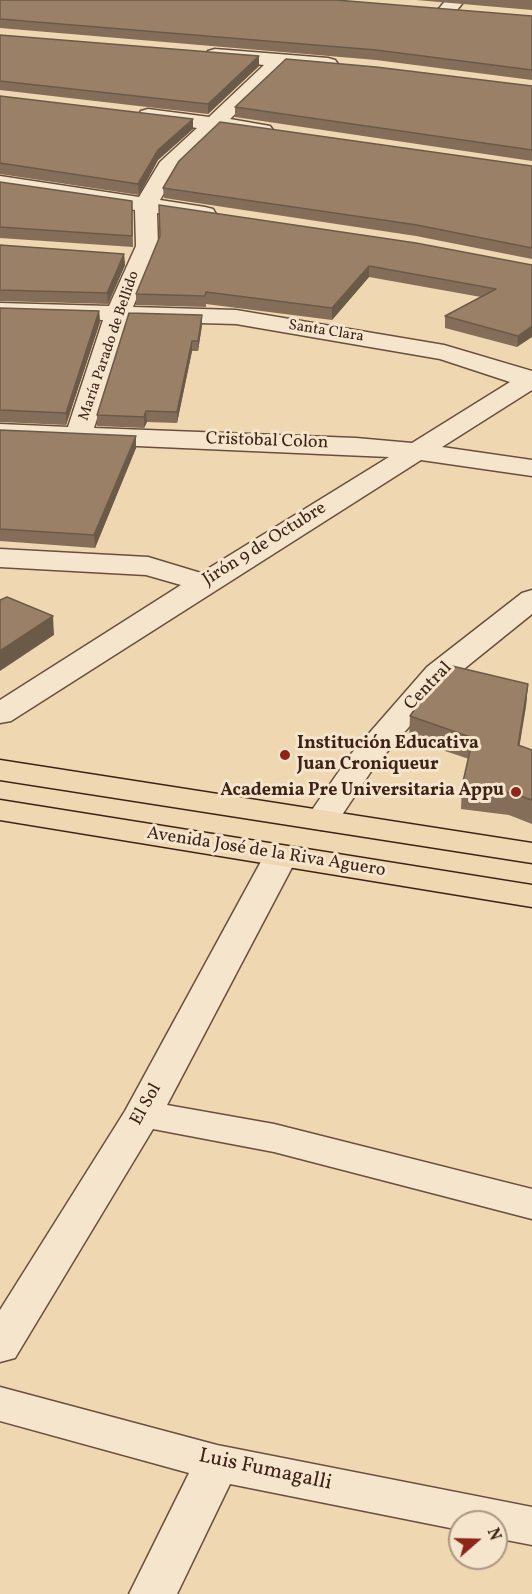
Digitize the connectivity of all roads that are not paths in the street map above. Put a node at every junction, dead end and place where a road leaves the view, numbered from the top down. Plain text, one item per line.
1 (456, 8) edge
2 (422, 9) edge
3 (197, 53) edge
4 (280, 60) junction
5 (344, 65) edge
6 (129, 113) edge
7 (214, 123) junction
8 (285, 134) edge
9 (0, 183) edge
10 (146, 205) junction
11 (228, 217) edge
12 (118, 255) edge
13 (142, 257) junction
14 (0, 310) edge
15 (118, 313) junction
16 (531, 380) edge
17 (0, 432) edge
18 (79, 435) junction
19 (416, 451) junction
20 (532, 468) edge
21 (0, 558) edge
22 (205, 583) junction
23 (528, 606) edge
24 (0, 714) edge
25 (0, 770) edge
26 (0, 810) edge
27 (322, 820) junction
28 (532, 853) edge
29 (281, 856) junction
30 (532, 896) edge
31 (143, 1113) junction
32 (532, 1204) edge
33 (0, 1346) edge
34 (0, 1404) edge
35 (217, 1463) junction
36 (532, 1526) edge
37 (153, 1594) edge

1 - 2 street
3 - 4 street
4 - 5 street
4 - 7 street
6 - 7 street
7 - 8 street
7 - 10 street
9 - 10 street
10 - 11 street
10 - 13 street, María Parado de Bellido
12 - 13 street
13 - 15 street, María Parado de Bellido
14 - 15 street, Santa Clara
15 - 16 street, Santa Clara
15 - 18 street, María Parado de Bellido
16 - 19 street, Jirón 9 de Octubre
17 - 18 street, Cristobal Colon
18 - 19 street, Cristobal Colon
19 - 20 street, Cristobal Colon
19 - 22 street, Jirón 9 de Octubre
21 - 22 street
22 - 24 street, Jirón 9 de Octubre
23 - 27 street, Central
25 - 27 main road
26 - 29 main road, Avenida José de la Riva Aguero
27 - 28 main road
29 - 30 main road, Avenida José de la Riva Aguero
29 - 31 street, El Sol
31 - 32 street
31 - 33 street, El Sol
34 - 35 street, Luis Fumagalli
35 - 36 street, Luis Fumagalli
35 - 37 street

